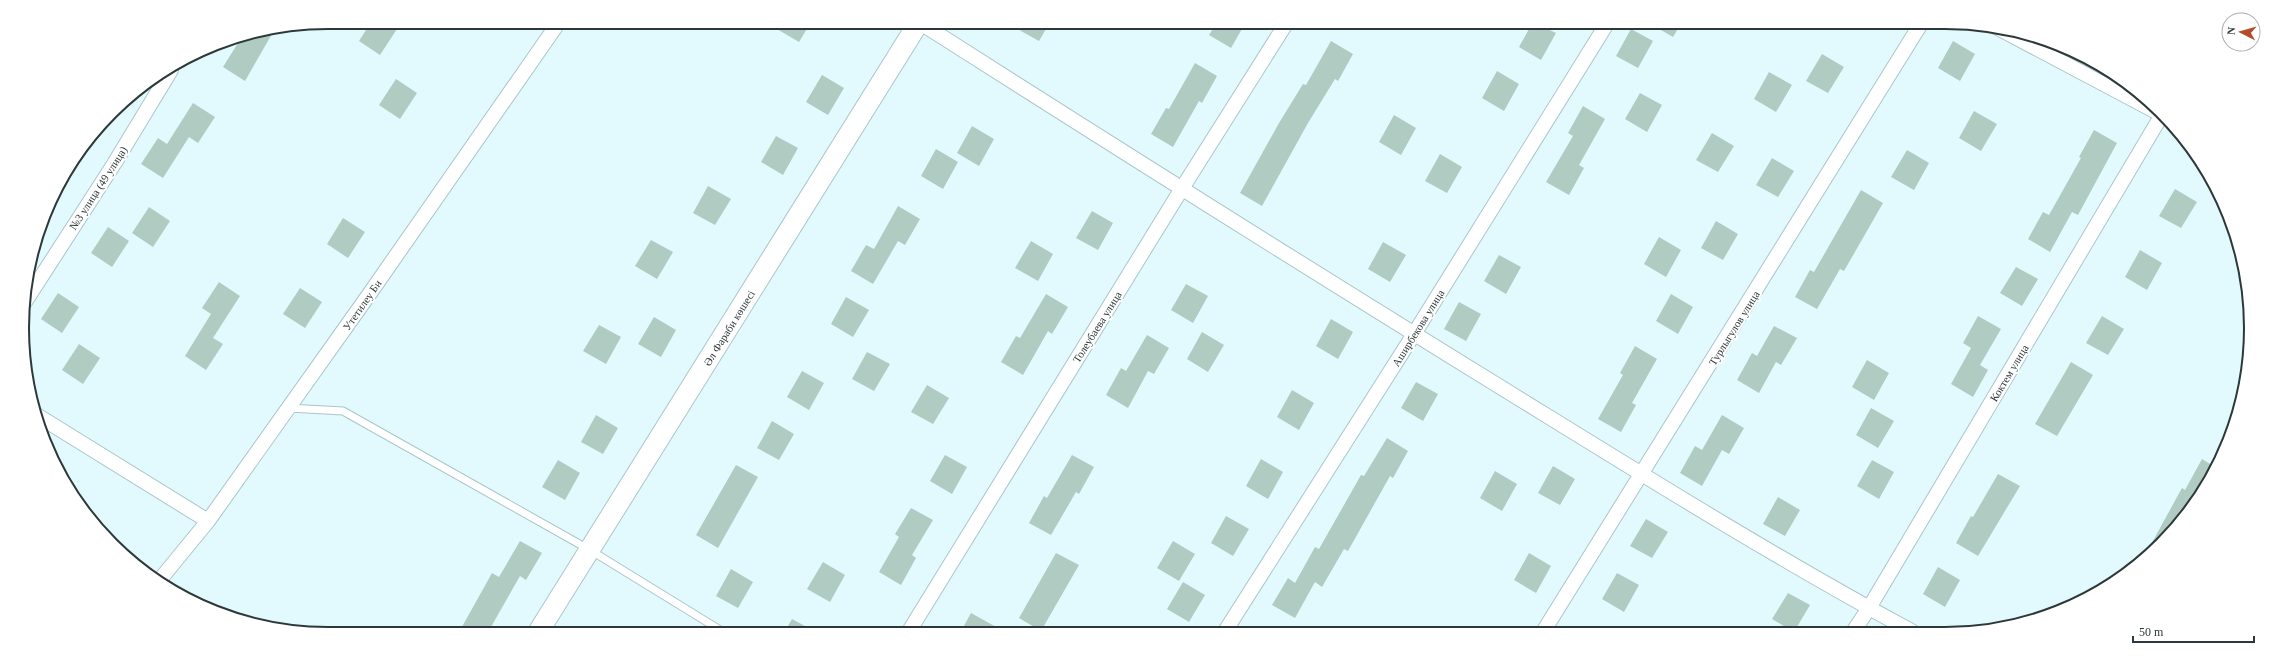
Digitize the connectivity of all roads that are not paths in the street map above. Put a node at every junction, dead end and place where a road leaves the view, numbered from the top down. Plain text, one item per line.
1 (554, 29) edge
2 (915, 29) edge
3 (930, 29) edge
4 (1283, 29) edge
5 (1604, 29) edge
6 (1918, 29) edge
7 (2017, 38) edge
8 (168, 75) edge
9 (2144, 105) edge
10 (2160, 121) edge
11 (1181, 190) junction
12 (32, 291) edge
13 (1414, 334) junction
14 (288, 408) junction
15 (44, 419) edge
16 (1643, 475) junction
17 (208, 521) junction
18 (590, 550) junction
19 (162, 577) edge
20 (1869, 608) junction
21 (541, 627) edge
22 (715, 627) edge
23 (912, 627) edge
24 (1228, 627) edge
25 (1546, 627) edge
26 (1856, 627) edge
27 (1904, 627) edge

1 - 14 street, Утетилеу Би
2 - 18 street, Әл Фараби көшесі
3 - 11 street
4 - 11 street, Толеубаева улица
5 - 13 street, Аширбекова улица
6 - 16 street, Турлыгулов улица
7 - 9 street
8 - 12 street, №3 улица (49 улица)
10 - 20 street, Коктем улица
11 - 13 street
11 - 23 street, Толеубаева улица
13 - 16 street
13 - 24 street, Аширбекова улица
14 - 17 street, Утетилеу Би
14 - 18 lane
15 - 17 street
16 - 20 street
16 - 25 street, Турлыгулов улица
17 - 19 street, Утетилеу Би
18 - 21 street, Әл Фараби көшесі
18 - 22 lane
20 - 26 street, Коктем улица
20 - 27 street

